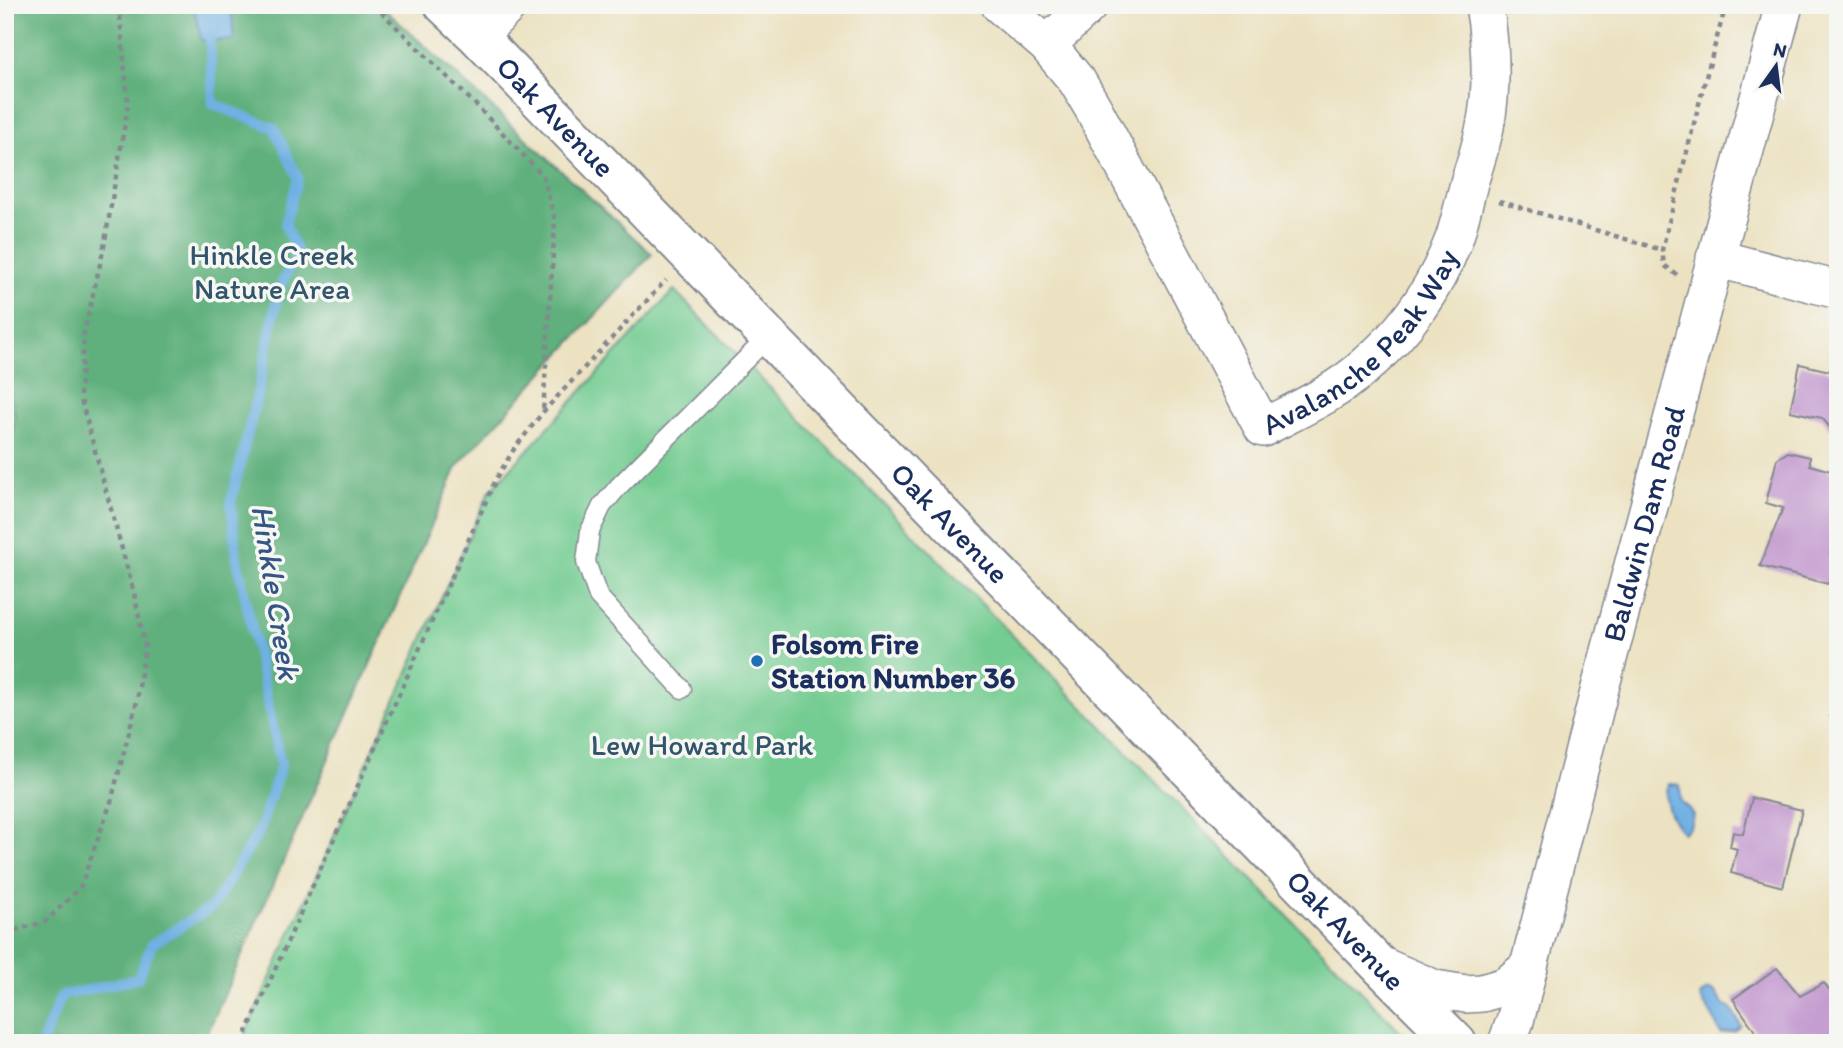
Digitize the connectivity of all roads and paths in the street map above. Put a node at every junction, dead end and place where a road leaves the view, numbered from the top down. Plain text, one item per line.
1 (119, 5) edge
2 (374, 5) edge
3 (444, 5) edge
4 (509, 5) edge
5 (1000, 5) edge
6 (1089, 5) edge
7 (1484, 5) edge
8 (1726, 5) edge
9 (1784, 5) edge
10 (477, 36) junction
11 (1047, 45) junction
12 (1467, 192) junction
13 (1662, 250) junction
14 (688, 255) junction
15 (1711, 273) junction
16 (1838, 290) edge
17 (768, 337) junction
18 (543, 412) junction
19 (682, 689) dead end
20 (5, 933) edge
21 (1380, 966) junction
22 (1529, 967) junction
23 (242, 1043) edge
24 (1457, 1043) edge
25 (1507, 1043) edge

1 - 20 path
2 - 18 path
3 - 10 main road, Oak Avenue
4 - 10 street
5 - 11 street, Avalanche Peak Way
6 - 11 street
7 - 12 street, Avalanche Peak Way
8 - 13 path
9 - 15 street, Baldwin Dam Road
10 - 14 main road, Oak Avenue
11 - 12 street, Avalanche Peak Way
12 - 13 path
13 - 15 path
14 - 17 main road, Oak Avenue
14 - 18 path
15 - 16 street
15 - 22 street, Baldwin Dam Road
17 - 19 lane
17 - 21 main road, Oak Avenue
18 - 23 path
21 - 22 street
21 - 24 main road, Oak Avenue
22 - 25 street, Baldwin Dam Road

